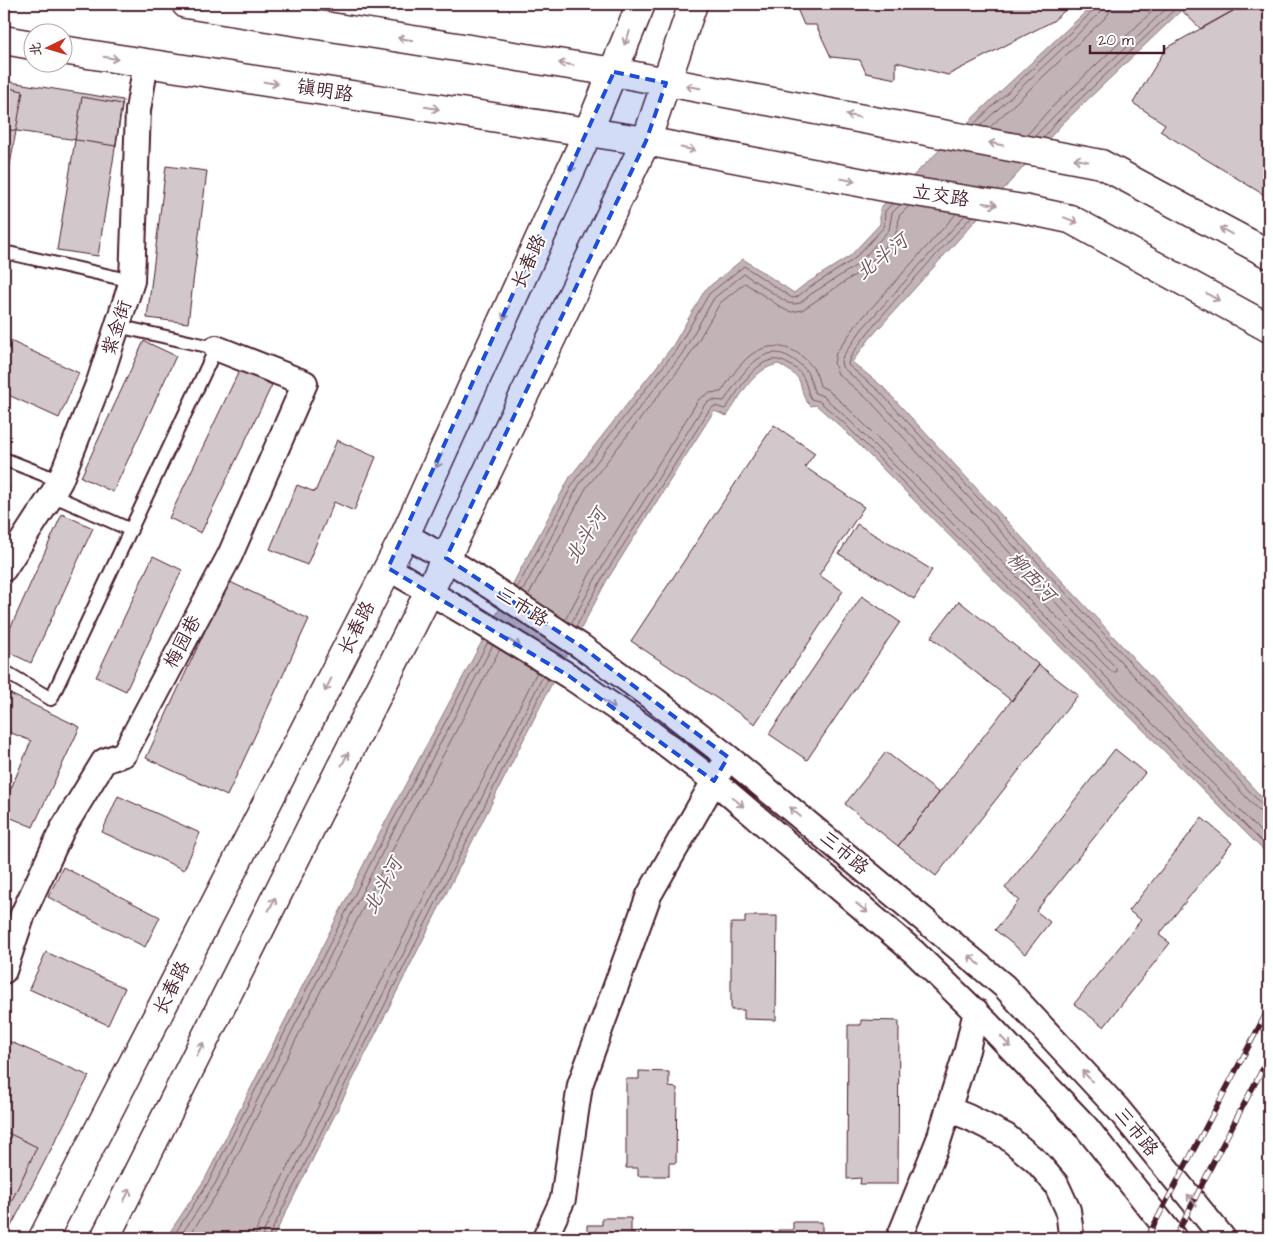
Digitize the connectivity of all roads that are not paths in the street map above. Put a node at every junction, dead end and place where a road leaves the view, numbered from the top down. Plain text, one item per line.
1 (186, 4) edge
2 (641, 4) edge
3 (693, 4) edge
4 (4, 40) edge
5 (22, 43) edge
6 (72, 52) edge
7 (146, 63) junction
8 (614, 72) junction
9 (666, 82) junction
10 (588, 132) junction
11 (646, 141) junction
12 (4, 252) edge
13 (1269, 254) edge
14 (132, 281) junction
15 (117, 326) junction
16 (1269, 328) edge
17 (216, 348) junction
18 (4, 459) edge
19 (56, 488) junction
20 (131, 530) junction
21 (405, 534) junction
22 (446, 558) junction
23 (388, 568) junction
24 (4, 569) edge
25 (429, 591) junction
26 (4, 671) edge
27 (728, 757) junction
28 (714, 781) junction
29 (4, 971) edge
30 (976, 1012) junction
31 (948, 1109) junction
32 (43, 1238) edge
33 (105, 1238) edge
34 (545, 1238) edge
35 (899, 1238) edge
36 (1068, 1238) edge
37 (1174, 1238) edge
38 (1222, 1238) edge

8 -> 1 main road
2 -> 8 main road, 长春路
3 - 9 main road
4 - 5 main road
6 -> 7 main road, 镇明路
7 -> 10 main road, 镇明路
7 - 14 street, 紫金街
8 - 9 main road
8 - 10 main road, 长春路
9 - 11 main road
13 -> 9 main road
10 - 11 main road, 立交路
10 -> 21 main road, 长春路
11 -> 16 main road, 立交路
11 - 22 main road
12 - 14 lane
14 - 15 street, 紫金街
15 - 17 lane
15 - 19 street, 紫金街
17 - 20 lane
17 - 29 street, 梅园巷
18 - 19 lane
19 - 20 lane
19 - 24 street, 紫金街
20 - 26 lane
21 - 22 street, 三市路
21 - 23 main road, 长春路
22 - 25 main road
22 - 27 street, 三市路, bridge
23 - 25 street, 三市路
23 -> 32 main road, 长春路
25 -> 28 street, 三市路, bridge
33 -> 25 main road
27 - 28 street
38 -> 27 street, 三市路
28 -> 30 street, 三市路
28 - 34 street
30 - 31 street
30 -> 37 street, 三市路
31 - 35 street
31 - 36 street

